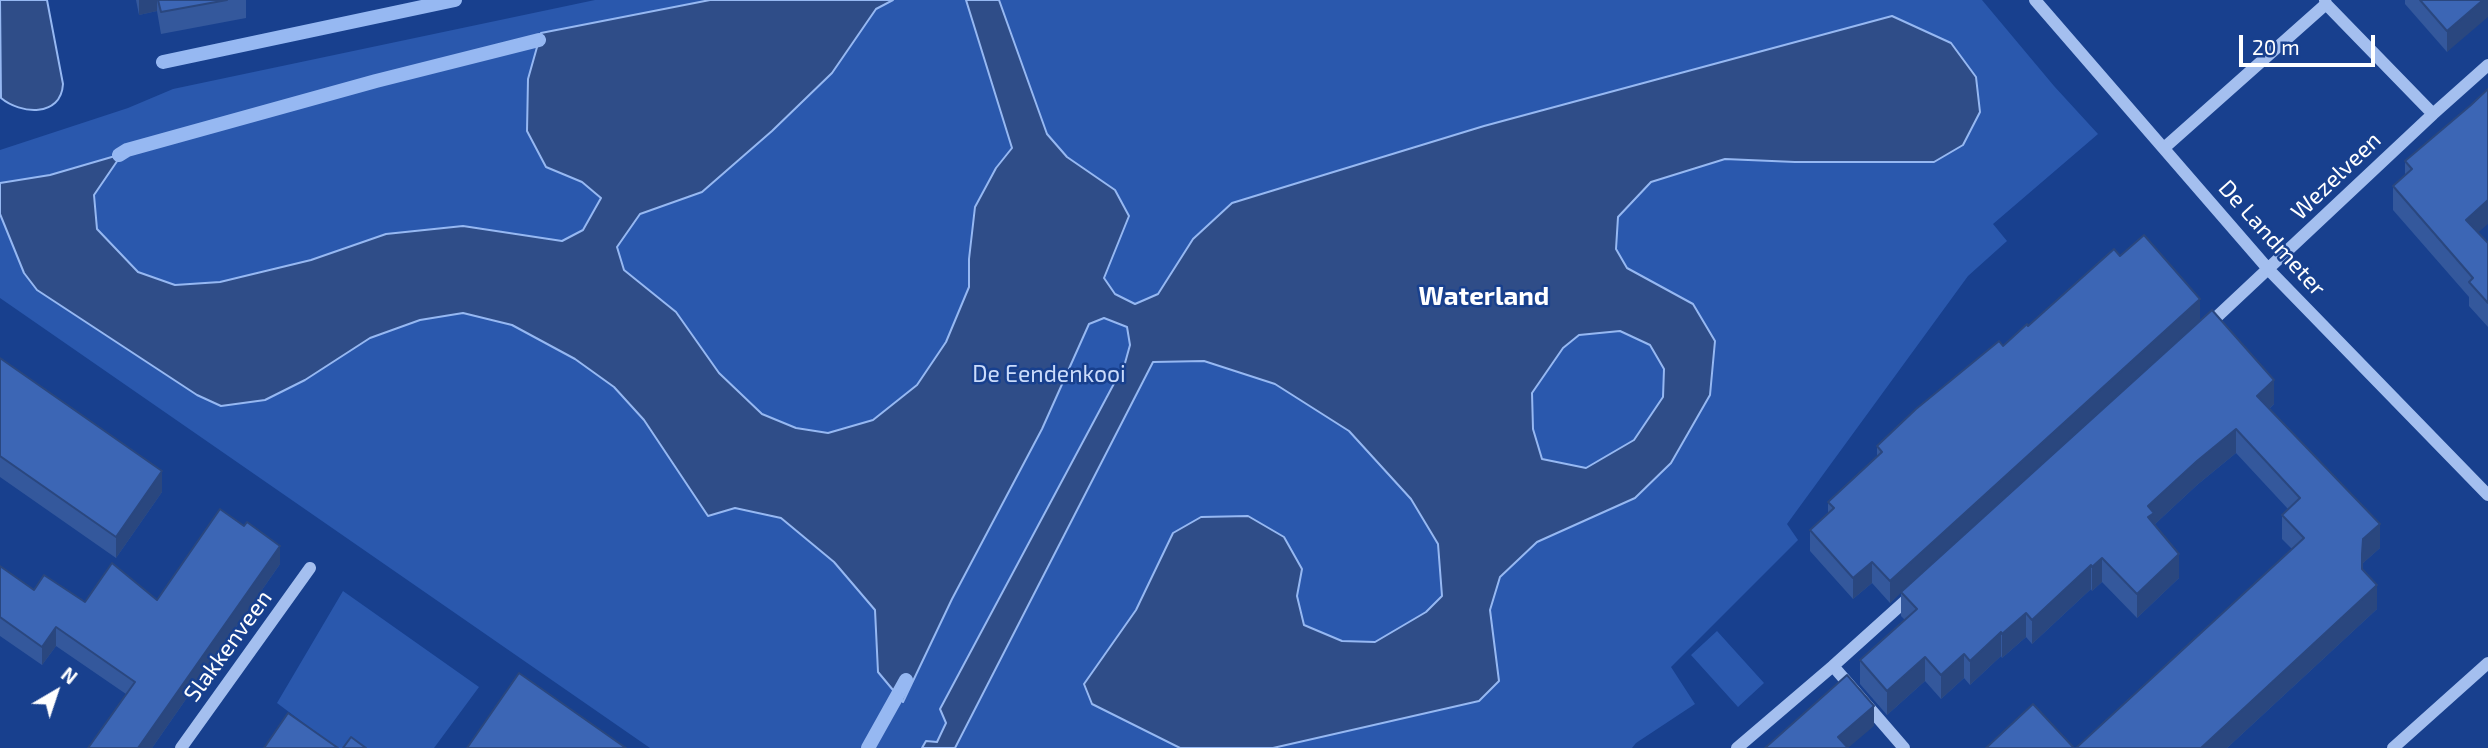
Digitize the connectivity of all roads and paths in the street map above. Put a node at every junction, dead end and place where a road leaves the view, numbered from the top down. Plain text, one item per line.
1 (2035, 0) edge
2 (2325, 2) edge
3 (2488, 65) edge
4 (2433, 114) junction
5 (2164, 148) junction
6 (2269, 270) junction
7 (2198, 334) edge
8 (2488, 495) edge
9 (310, 568) dead end
10 (1925, 583) edge
11 (2488, 663) edge
12 (1833, 666) junction
13 (181, 748) edge
14 (1737, 748) edge
15 (1904, 748) edge
16 (2393, 748) edge

1 - 5 street, De Landmeter
2 - 4 street
2 - 5 street
3 - 4 street, Wezelveen
4 - 6 street, Wezelveen
5 - 6 street, De Landmeter
6 - 7 street, Wezelveen
6 - 8 street, De Landmeter
9 - 13 street, Slakkenveen
10 - 12 street
11 - 16 street
12 - 14 street
12 - 15 street

